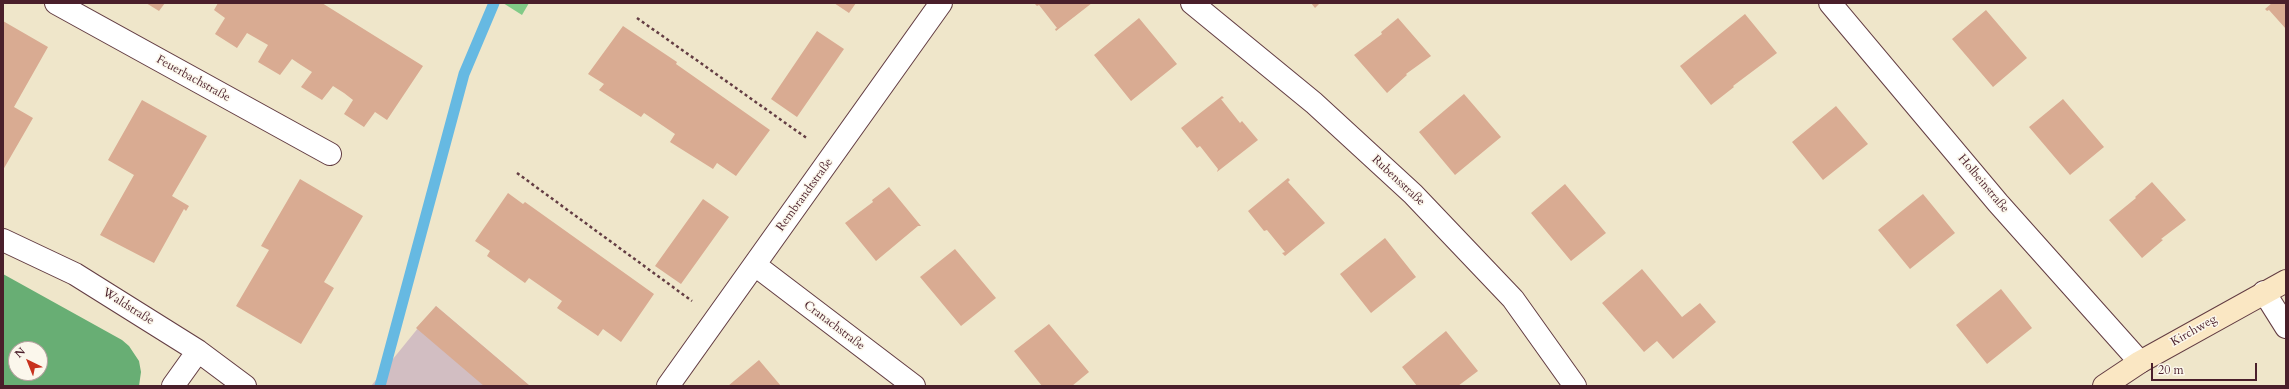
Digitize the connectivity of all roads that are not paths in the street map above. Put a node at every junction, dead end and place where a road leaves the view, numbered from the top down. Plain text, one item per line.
1 (56, 3) edge
2 (941, 3) edge
3 (1192, 3) edge
4 (1830, 3) edge
5 (330, 154) dead end
6 (3, 240) edge
7 (755, 265) junction
8 (2286, 280) edge
9 (2264, 292) junction
10 (2286, 327) edge
11 (198, 351) junction
12 (2140, 362) junction
13 (173, 386) edge
14 (245, 386) edge
15 (668, 386) edge
16 (914, 386) edge
17 (1575, 386) edge
18 (2104, 386) edge

1 - 5 street, Feuerbachstraße
2 - 7 street, Rembrandtstraße
3 - 17 street, Rubensstraße
4 - 12 street, Holbeinstraße
6 - 11 street, Waldstraße
7 - 15 street, Rembrandtstraße
7 - 16 street, Cranachstraße
8 - 9 street, Kirchweg
9 - 10 street
9 - 12 street, Kirchweg
11 - 13 street
11 - 14 street, Waldstraße
12 - 18 street, Kirchweg

